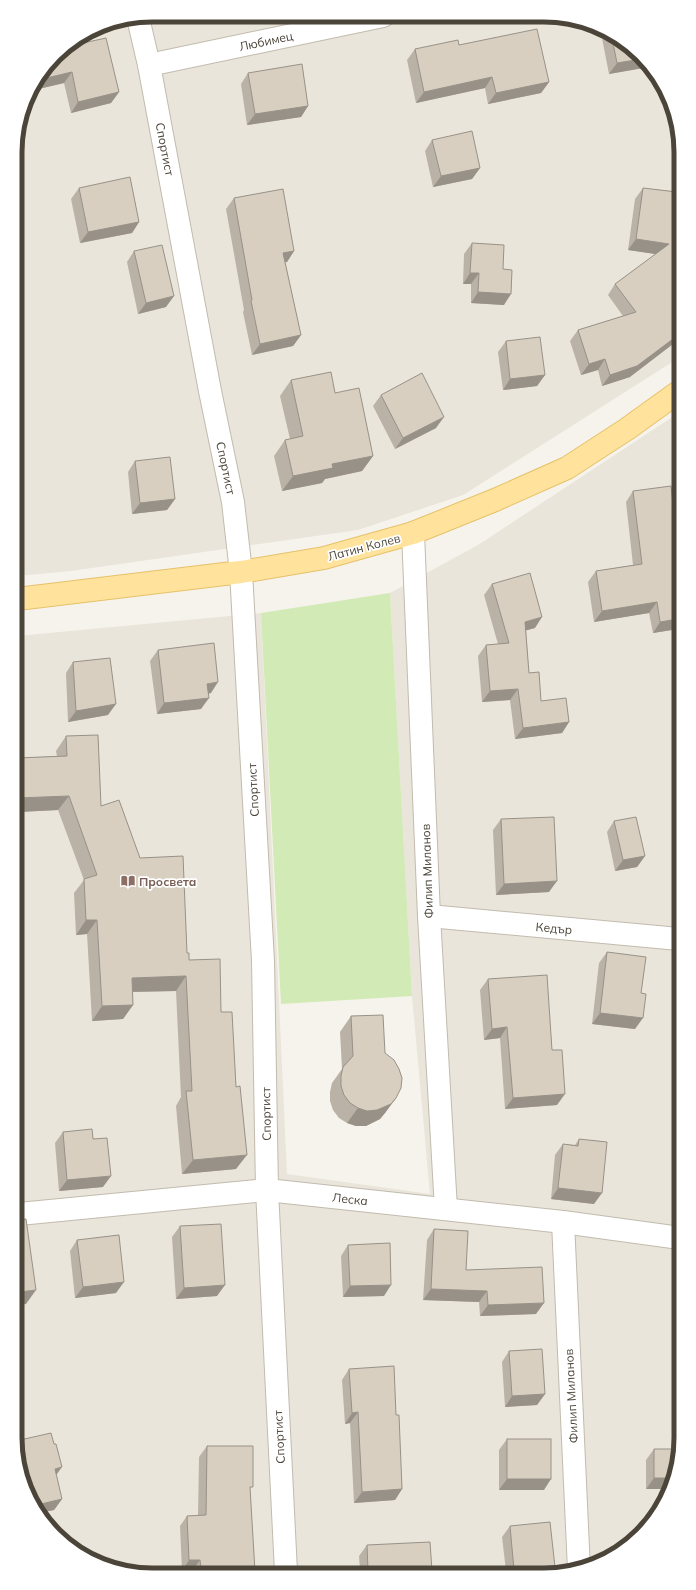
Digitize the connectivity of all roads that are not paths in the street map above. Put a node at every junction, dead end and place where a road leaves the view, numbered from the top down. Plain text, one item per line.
1 (353, 22) edge
2 (139, 23) edge
3 (149, 65) junction
4 (674, 395) edge
5 (413, 533) junction
6 (241, 572) junction
7 (22, 599) edge
8 (429, 916) junction
9 (674, 940) edge
10 (267, 1190) junction
11 (446, 1209) junction
12 (22, 1214) edge
13 (563, 1222) junction
14 (674, 1237) edge
15 (579, 1563) edge
16 (286, 1568) edge

1 - 3 street, Любимец
2 - 3 street, Спортист
3 - 6 street, Спортист
4 - 5 main road, Латин Колев
5 - 6 main road, Латин Колев
5 - 8 street, Филип Миланов
6 - 7 main road, Латин Колев
6 - 10 street, Спортист
8 - 9 street, Кедър
8 - 11 street, Филип Миланов
10 - 11 street, Леска
10 - 12 street, Леска
10 - 16 street, Спортист
11 - 13 street, Леска
13 - 14 street, Леска
13 - 15 street, Филип Миланов

